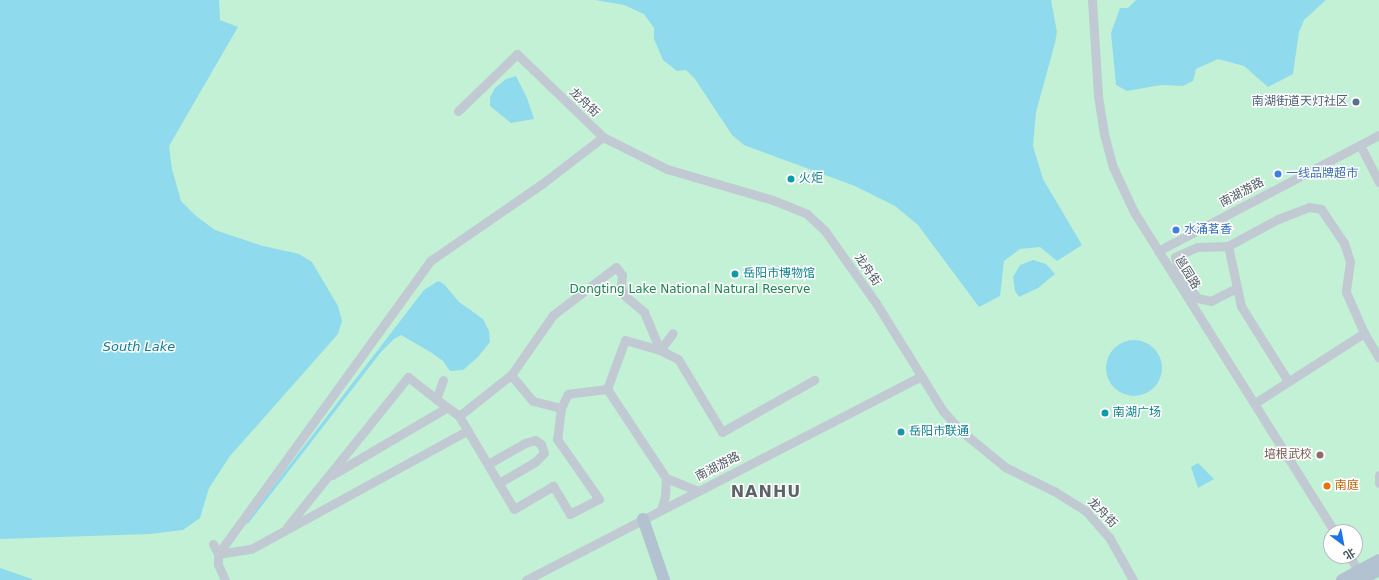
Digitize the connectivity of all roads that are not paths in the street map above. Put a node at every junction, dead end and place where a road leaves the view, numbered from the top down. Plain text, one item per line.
1 (1092, 0) edge
2 (458, 110) dead end
3 (1379, 135) edge
4 (603, 137) junction
5 (1360, 145) junction
6 (1379, 182) edge
7 (1228, 246) junction
8 (1158, 251) junction
9 (1236, 288) junction
10 (673, 333) dead end
11 (1364, 334) junction
12 (660, 350) junction
13 (1379, 358) edge
14 (511, 375) junction
15 (921, 376) junction
16 (443, 380) dead end
17 (814, 380) dead end
18 (1288, 381) junction
19 (607, 389) junction
20 (436, 399) junction
21 (1255, 402) junction
22 (446, 408) junction
23 (561, 408) junction
24 (459, 416) junction
25 (468, 430) junction
26 (488, 464) junction
27 (1379, 475) edge
28 (326, 478) junction
29 (666, 478) junction
30 (499, 483) junction
31 (1379, 483) edge
32 (699, 491) junction
33 (661, 510) junction
34 (641, 521) junction
35 (1330, 524) edge
36 (284, 531) junction
37 (213, 544) dead end
38 (218, 554) junction
39 (1379, 560) edge
40 (1353, 564) edge
41 (1379, 570) edge
42 (1360, 576) edge
43 (225, 580) edge
44 (526, 580) edge
45 (658, 580) edge
46 (664, 580) edge
47 (1133, 580) edge
48 (1342, 580) edge

1 - 8 street, 邕园路
2 - 4 street, 龙舟街
3 - 5 street, 南湖游路
4 - 15 street, 龙舟街
4 - 38 street
5 - 6 street
5 - 8 street, 南湖游路
7 - 9 street
7 - 9 street
7 - 11 street
8 - 21 street, 邕园路
9 - 18 street
10 - 12 street
11 - 13 street
11 - 18 street
12 - 14 street
12 - 17 street
12 - 19 street
14 - 23 street
14 - 24 street
15 - 32 street, 南湖游路
15 - 47 street, 龙舟街
16 - 20 street
18 - 21 street
19 - 23 street
19 - 29 street
20 - 22 street
20 - 28 street
21 - 35 street, 邕园路
22 - 24 street
22 - 28 street
23 - 30 street
24 - 25 street
25 - 26 street
25 - 36 street
26 - 30 street
26 - 30 street
27 - 31 street
28 - 36 street
29 - 32 street
29 - 33 street
32 - 33 street, 南湖游路
33 - 34 street, 南湖游路
34 - 44 street, 南湖游路
34 - 45 main road
34 - 46 main road
36 - 38 street
37 - 38 street
38 - 43 street
39 - 42 main road
40 - 42 street
41 - 42 main road
42 - 48 main road

